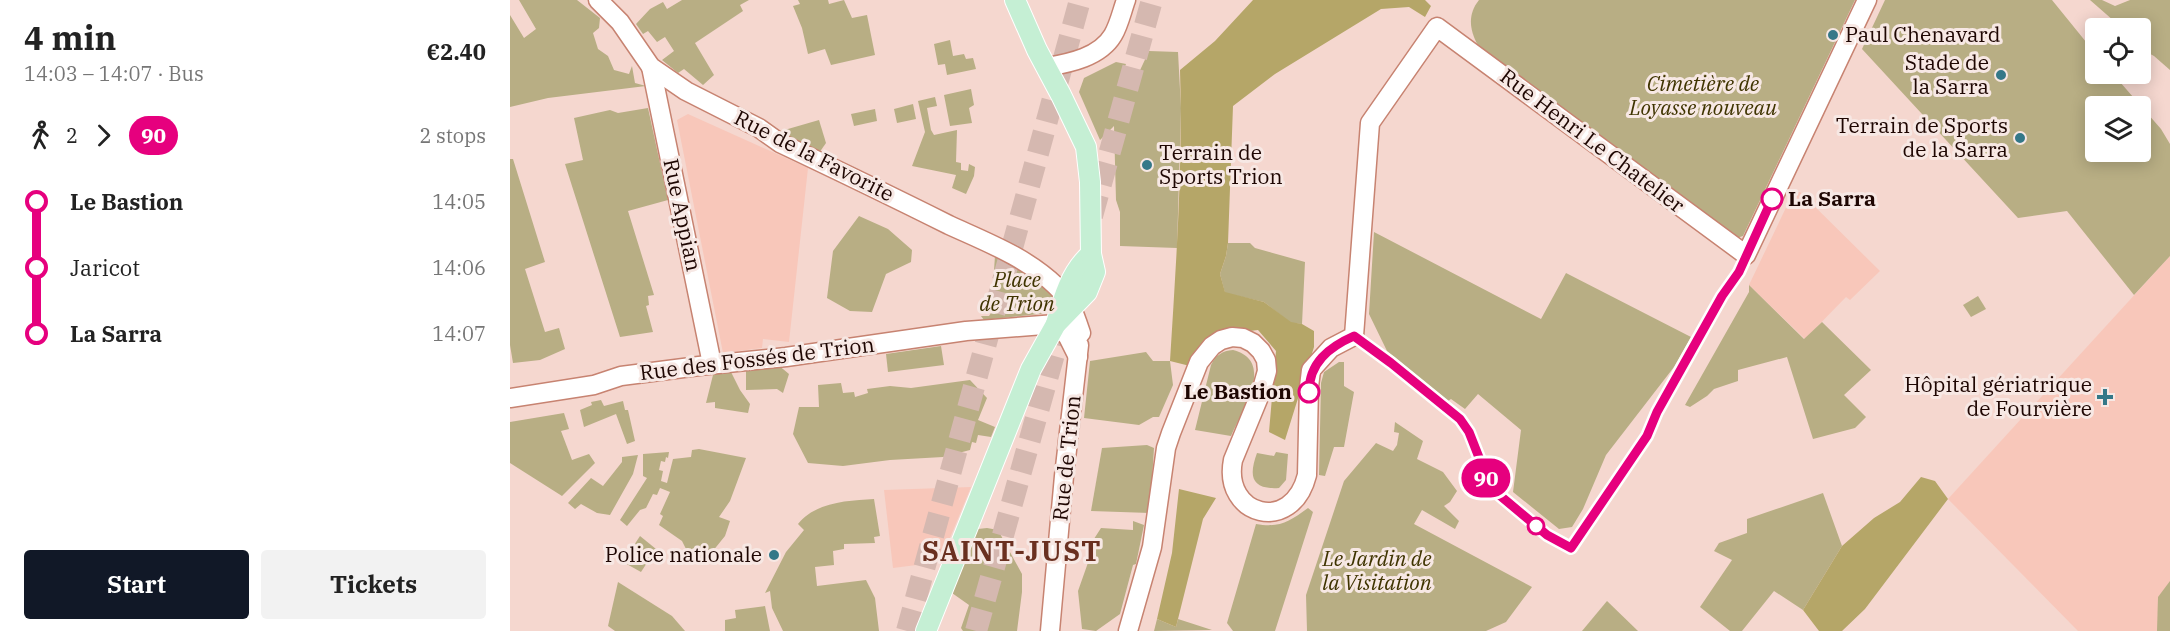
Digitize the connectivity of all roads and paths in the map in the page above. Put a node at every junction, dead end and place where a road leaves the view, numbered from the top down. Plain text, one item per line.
1 (598, 0) edge
2 (1016, 0) edge
3 (1126, 0) edge
4 (1867, 0) edge
5 (651, 67) junction
6 (1047, 68) junction
7 (1091, 254) junction
8 (1087, 292) junction
9 (1064, 296) junction
10 (1056, 324) junction
11 (1081, 333) junction
12 (1078, 357) junction
13 (712, 364) junction
14 (510, 398) edge
15 (926, 631) edge
16 (1050, 631) edge
17 (1128, 631) edge

1 - 5 street, Rue de la Favorite
2 - 6 main road
3 - 6 street
4 - 17 street, Rue Henri Le Chatelier
5 - 9 street, Rue de la Favorite
5 - 13 street, Rue Appian
6 - 7 main road
7 - 8 main road
7 - 9 main road
8 - 9 main road
8 - 11 street
9 - 10 main road
9 - 11 street
10 - 12 street
10 - 13 street, Rue des Fossés de Trion
10 - 15 main road
11 - 12 street
12 - 16 street, Rue de Trion
13 - 14 street, Rue des Fossés de Trion

